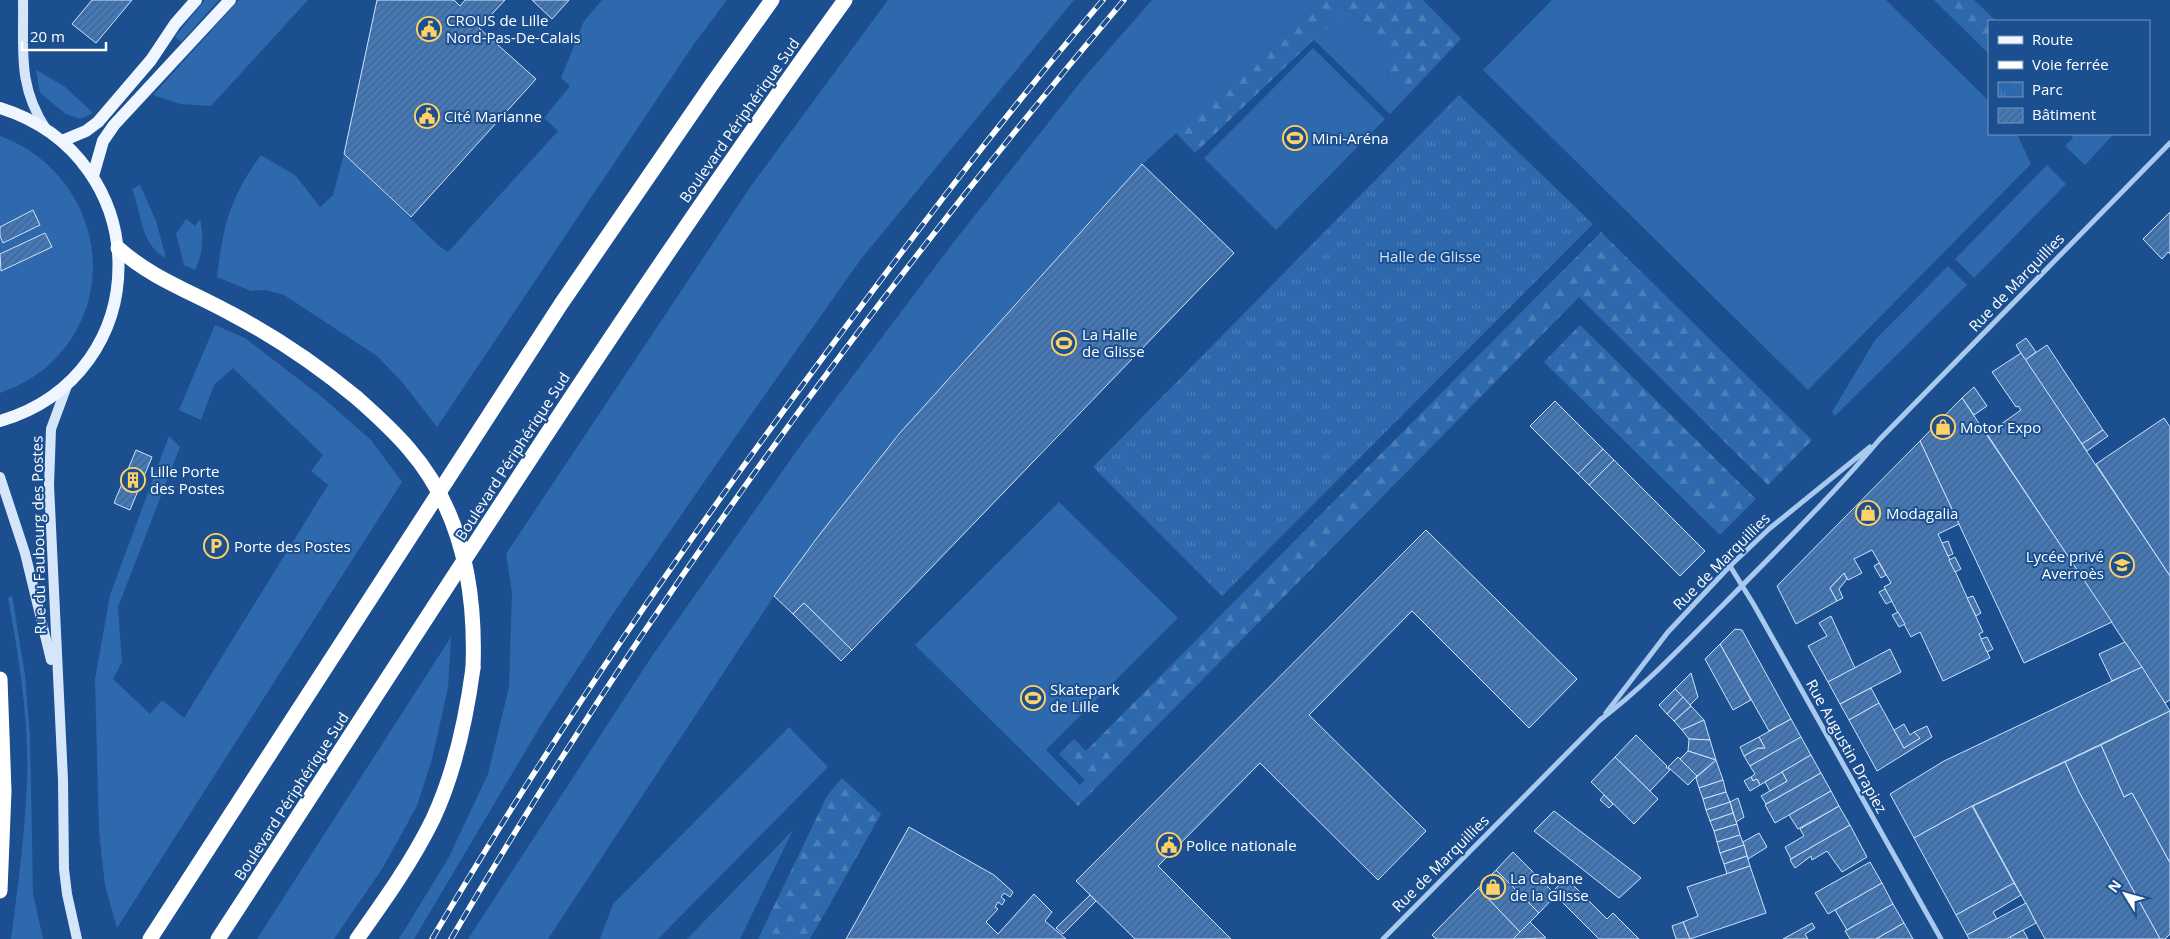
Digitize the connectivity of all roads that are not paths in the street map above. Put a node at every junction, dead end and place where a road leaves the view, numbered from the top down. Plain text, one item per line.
1 (23, 0) edge
2 (196, 0) edge
3 (230, 0) edge
4 (772, 0) edge
5 (845, 0) edge
6 (0, 108) edge
7 (46, 129) junction
8 (62, 141) junction
9 (2170, 144) edge
10 (93, 176) junction
11 (118, 248) junction
12 (68, 382) junction
13 (0, 421) edge
14 (1880, 439) junction
15 (0, 477) edge
16 (1730, 566) junction
17 (1743, 585) junction
18 (0, 679) edge
19 (57, 690) junction
20 (1600, 720) junction
21 (0, 892) edge
22 (77, 939) edge
23 (150, 939) edge
24 (218, 939) edge
25 (357, 939) edge
26 (1383, 939) edge
27 (1941, 939) edge

1 - 7 main road
2 - 8 main road
3 - 10 main road
4 - 23 highway
5 - 24 highway, Boulevard Périphérique Sud
6 - 7 main road
7 - 8 main road
8 - 10 main road
9 - 14 street, Rue de Marquillies
10 - 11 main road
11 - 12 main road
11 - 25 highway, bridge
12 - 13 main road
12 - 19 main road, Rue du Faubourg des Postes
14 - 16 street, Rue de Marquillies
14 - 17 street, Rue de Marquillies
15 - 19 main road, Rue du Faubourg des Postes
16 - 17 street, Rue Augustin Drapiez
16 - 20 street, Rue de Marquillies
17 - 20 street, Rue de Marquillies
17 - 27 street, Rue Augustin Drapiez
18 - 21 highway
19 - 22 main road, Rue du Faubourg des Postes
20 - 26 street, Rue de Marquillies

